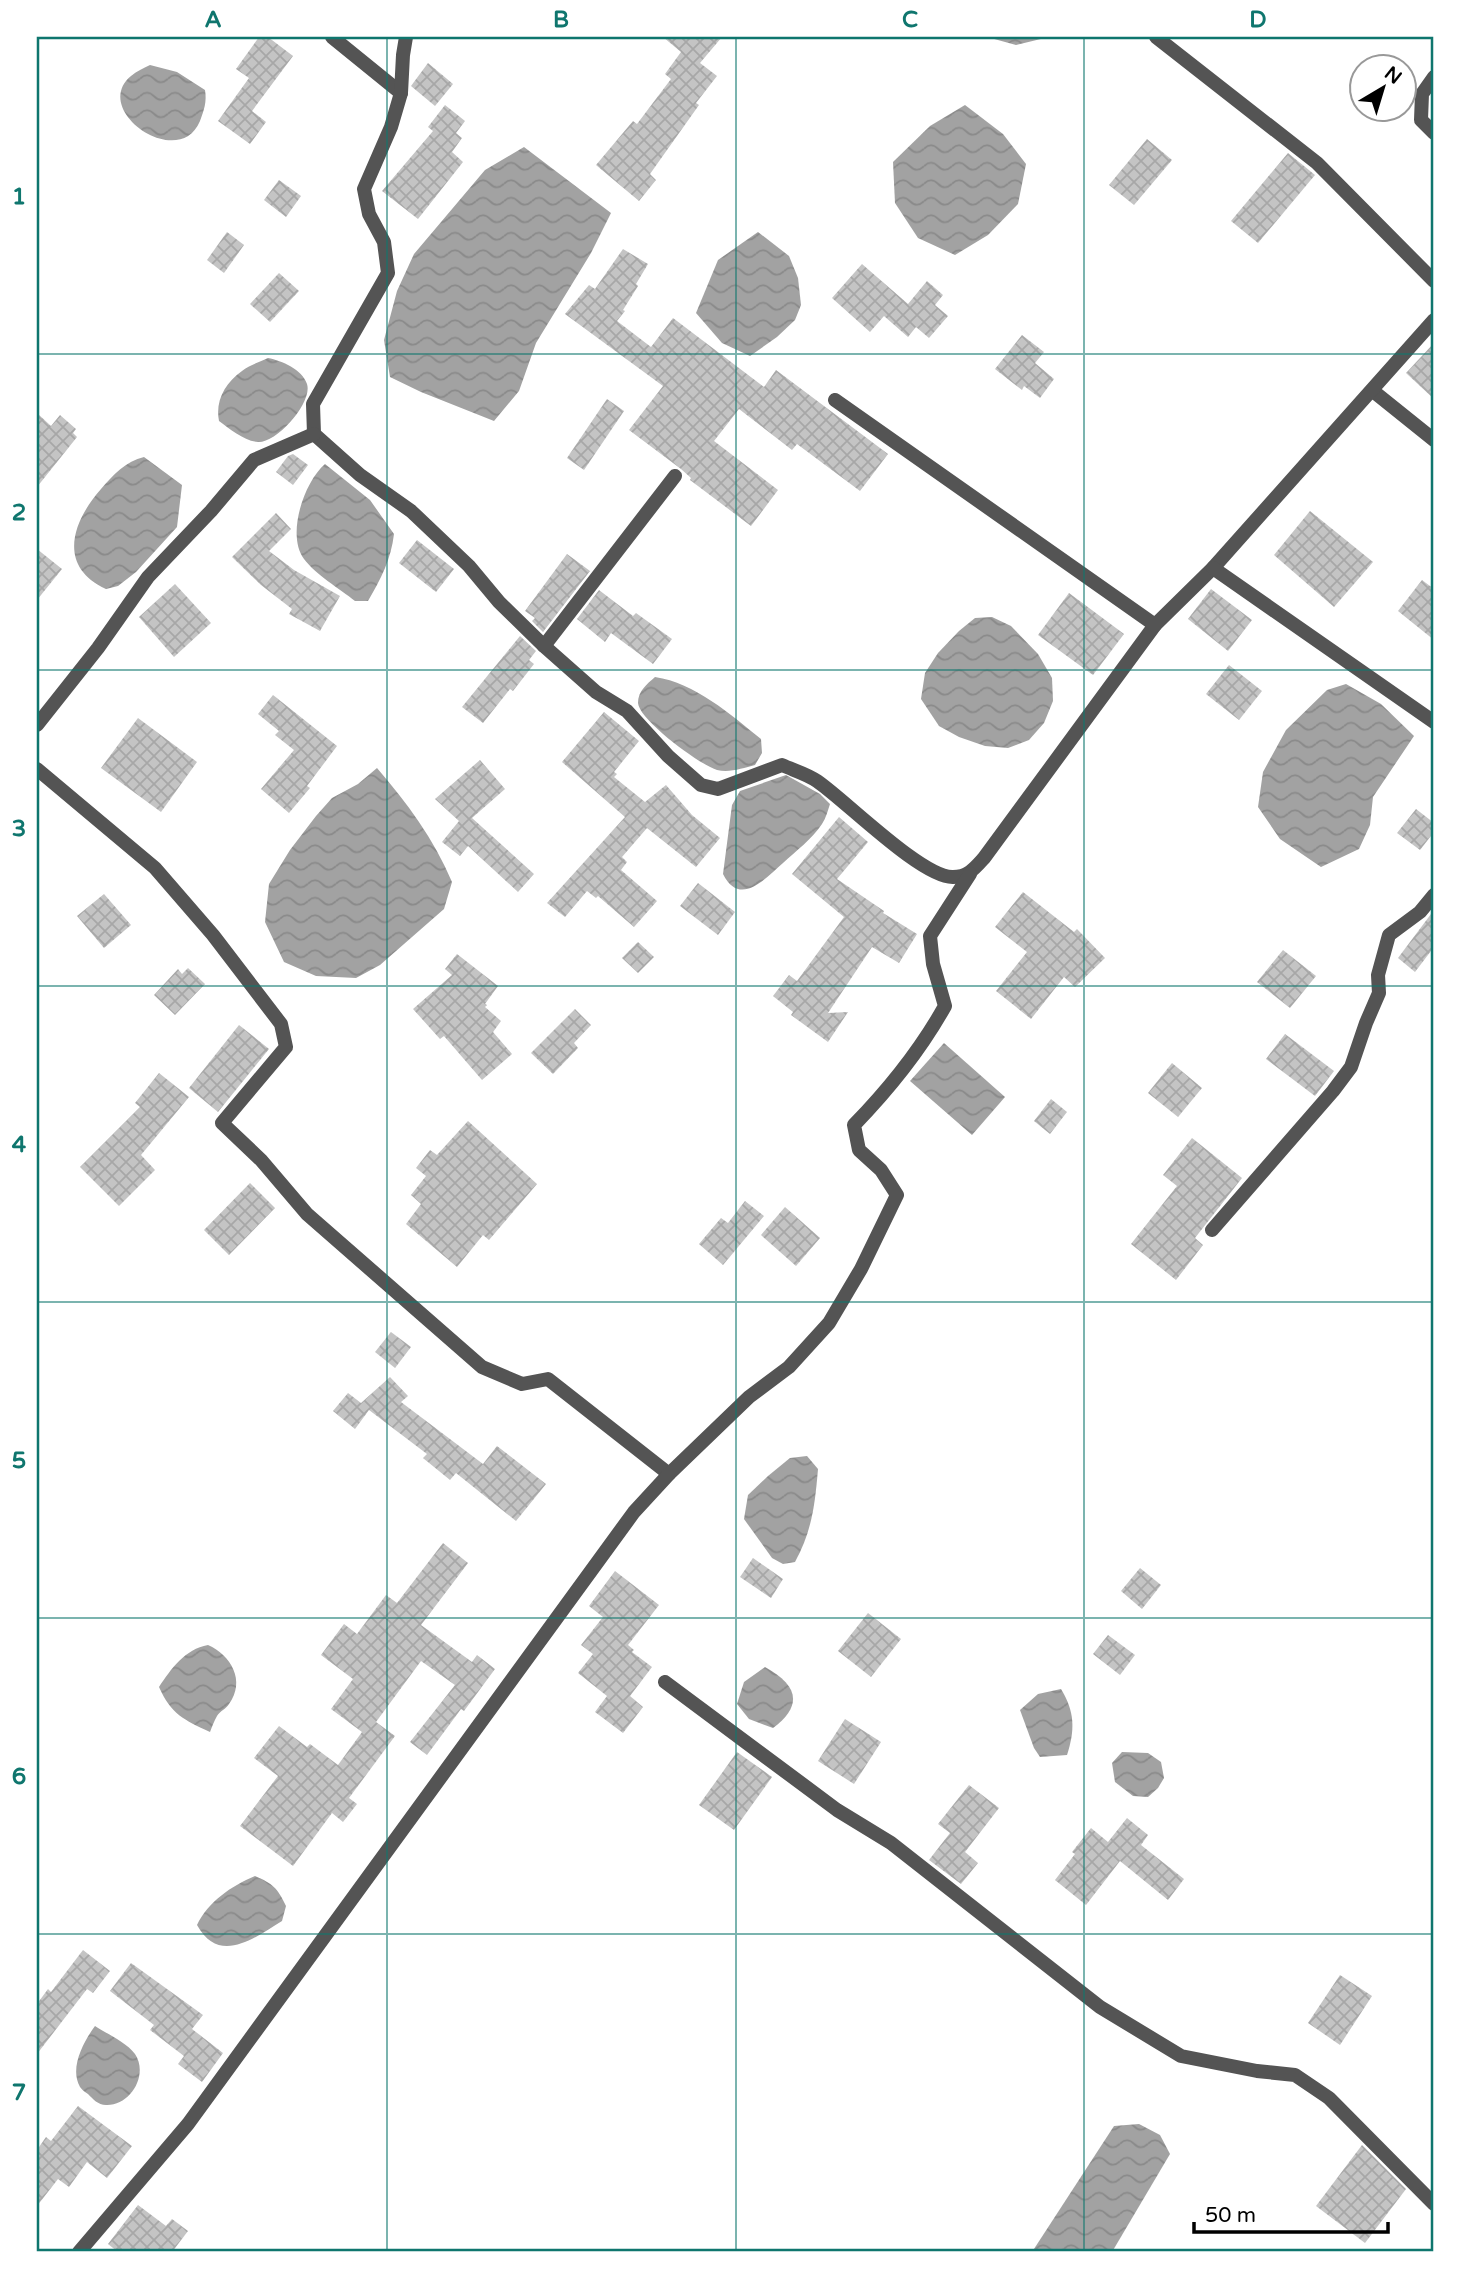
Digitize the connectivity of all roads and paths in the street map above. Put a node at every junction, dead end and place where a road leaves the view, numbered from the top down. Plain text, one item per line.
1 (332, 37) edge
2 (406, 37) edge
3 (1156, 37) edge
4 (1434, 77) edge
5 (401, 93) junction
6 (1434, 133) edge
7 (1434, 281) edge
8 (1434, 320) edge
9 (1373, 391) junction
10 (835, 400) dead end
11 (314, 434) junction
12 (1434, 440) edge
13 (675, 475) dead end
14 (1213, 568) junction
15 (1155, 625) junction
16 (544, 646) junction
17 (1434, 722) edge
18 (37, 725) edge
19 (37, 769) edge
20 (970, 874) junction
21 (1434, 895) edge
22 (1212, 1230) dead end
23 (669, 1474) junction
24 (664, 1682) dead end
25 (1434, 2204) edge
26 (79, 2252) edge

1 - 5 street
2 - 5 street
3 - 7 street
4 - 6 street
5 - 11 street
8 - 9 street
9 - 12 street
9 - 14 street
10 - 15 street
11 - 16 street
11 - 18 street
13 - 16 street
14 - 15 street
14 - 17 street
15 - 20 street
16 - 20 street
19 - 23 street
20 - 23 street
21 - 22 street
23 - 26 street
24 - 25 street

